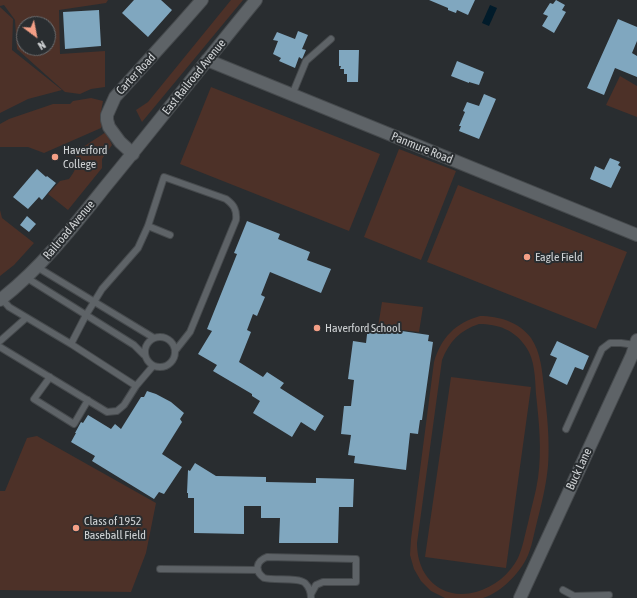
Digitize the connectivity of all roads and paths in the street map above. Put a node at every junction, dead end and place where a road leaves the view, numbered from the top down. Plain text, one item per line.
1 (202, 0) edge
2 (256, 0) edge
3 (331, 39) dead end
4 (207, 60) junction
5 (292, 95) junction
6 (133, 154) junction
7 (148, 226) junction
8 (637, 234) edge
9 (170, 235) dead end
10 (37, 267) junction
11 (27, 278) junction
12 (1, 299) edge
13 (94, 302) junction
14 (86, 315) junction
15 (26, 318) junction
16 (154, 338) junction
17 (0, 341) edge
18 (71, 344) junction
19 (636, 344) edge
20 (0, 347) edge
21 (175, 351) junction
22 (144, 355) junction
23 (153, 366) junction
24 (50, 377) junction
25 (136, 386) junction
26 (88, 400) junction
27 (566, 429) dead end
28 (160, 569) dead end
29 (258, 570) junction
30 (563, 590) dead end
31 (609, 595) dead end
32 (311, 596) edge
33 (574, 597) edge
34 (520, 598) edge

1 - 6 street, Carter Road
2 - 4 street, East Railroad Avenue
3 - 5 lane
4 - 5 street, Panmure Road
4 - 6 street, East Railroad Avenue
5 - 8 street, Panmure Road
6 - 10 street, Railroad Avenue
7 - 9 lane
7 - 13 lane
7 - 21 lane
10 - 11 street, Railroad Avenue
10 - 13 lane
11 - 12 street, Railroad Avenue
11 - 14 lane
12 - 15 lane
13 - 14 lane
13 - 16 lane
14 - 18 lane
14 - 22 lane
15 - 17 lane
15 - 18 lane
16 - 21 lane
16 - 22 lane
18 - 25 lane
19 - 27 lane
19 - 34 street, Buck Lane
20 - 24 lane
21 - 23 lane
22 - 23 lane
23 - 25 lane
24 - 26 lane
24 - 26 lane
25 - 26 lane
28 - 29 lane
29 - 32 lane
29 - 32 lane
30 - 33 lane
31 - 33 lane

